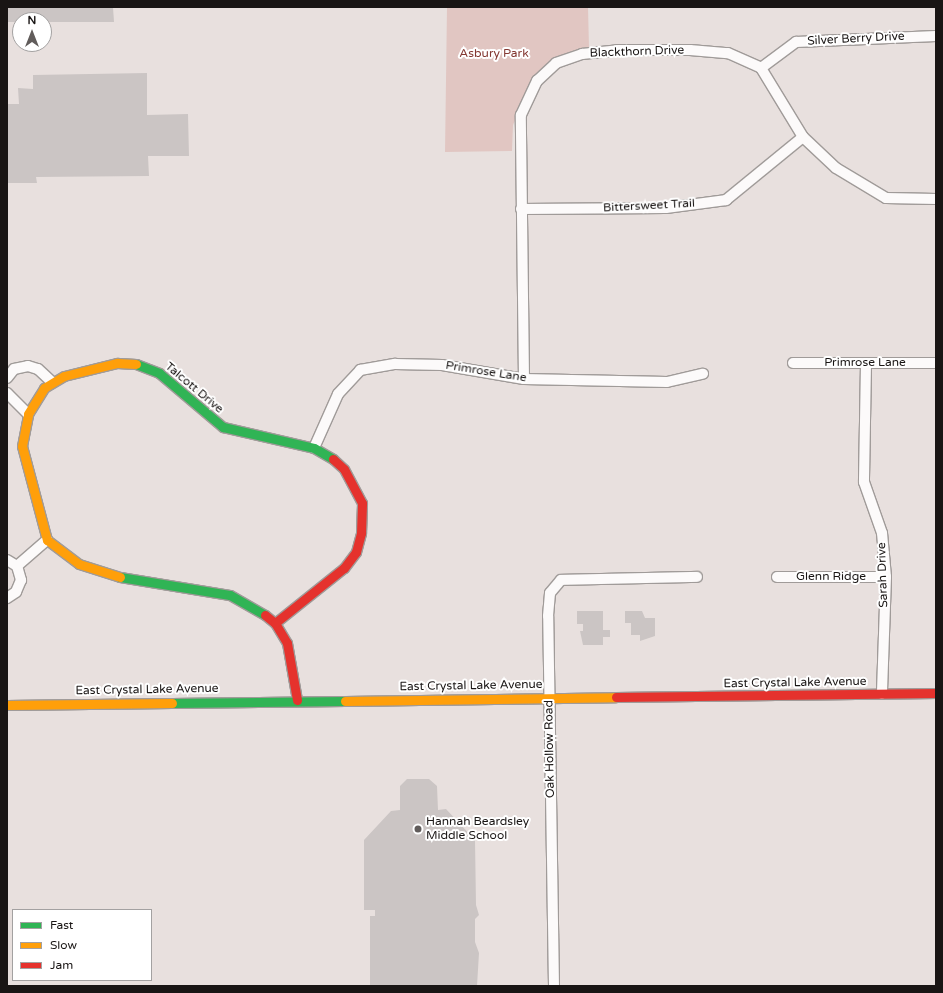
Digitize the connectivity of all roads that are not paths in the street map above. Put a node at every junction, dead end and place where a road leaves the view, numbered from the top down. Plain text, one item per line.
1 (936, 36) edge
2 (761, 68) junction
3 (803, 137) junction
4 (936, 199) edge
5 (521, 209) junction
6 (793, 363) dead end
7 (936, 363) edge
8 (866, 364) junction
9 (703, 374) dead end
10 (7, 378) edge
11 (524, 379) junction
12 (52, 381) junction
13 (7, 393) edge
14 (28, 414) junction
15 (314, 448) junction
16 (47, 540) junction
17 (7, 560) edge
18 (17, 566) junction
19 (697, 577) dead end
20 (777, 577) dead end
21 (886, 577) junction
22 (7, 598) edge
23 (275, 623) junction
24 (936, 693) edge
25 (882, 694) junction
26 (550, 697) junction
27 (298, 700) junction
28 (7, 705) edge
29 (554, 986) edge

1 - 2 street, Silver Berry Drive
2 - 3 street
2 - 5 street, Blackthorn Drive
3 - 4 street
3 - 5 street, Bittersweet Trail
5 - 11 street, Blackthorn Drive
6 - 8 street, Primrose Lane
7 - 8 street, Primrose Lane
8 - 21 street, Sarah Drive
9 - 11 street, Primrose Lane
10 - 12 street
11 - 15 street, Primrose Lane
12 - 14 street
12 - 15 street, Talcott Drive
13 - 14 street
14 - 16 street
15 - 23 street, Talcott Drive
16 - 18 street
16 - 23 street
17 - 18 street
18 - 22 street
19 - 26 street, Oak Hollow Road
20 - 21 street, Glenn Ridge
21 - 25 street, Sarah Drive
23 - 27 street
24 - 25 street, East Crystal Lake Avenue
25 - 26 street, East Crystal Lake Avenue
26 - 27 street, East Crystal Lake Avenue
26 - 29 street, Oak Hollow Road
27 - 28 street, East Crystal Lake Avenue

